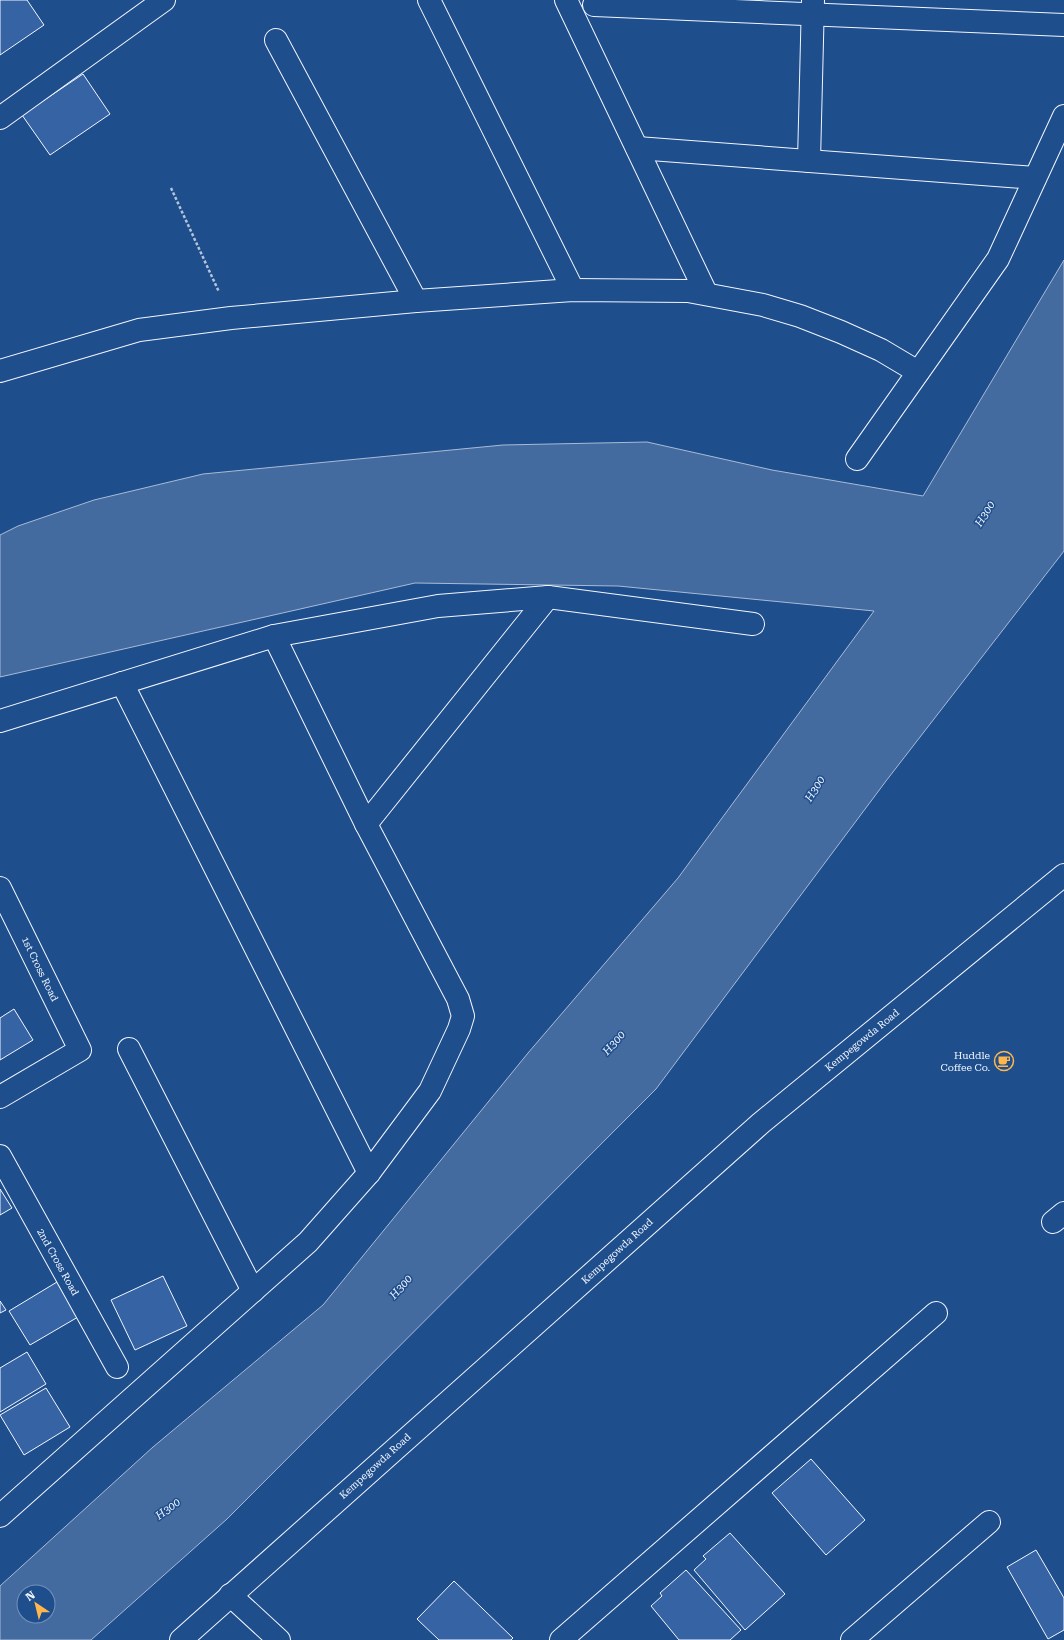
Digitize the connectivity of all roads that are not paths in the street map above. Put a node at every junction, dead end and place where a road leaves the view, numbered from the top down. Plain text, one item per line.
1 (164, 0) edge
2 (429, 0) edge
3 (566, 0) edge
4 (594, 5) dead end
5 (813, 7) edge
6 (1064, 25) edge
7 (276, 40) dead end
8 (1064, 116) edge
9 (0, 118) edge
10 (637, 148) junction
11 (809, 161) junction
12 (1035, 178) junction
13 (573, 290) junction
14 (706, 293) junction
15 (416, 301) junction
16 (0, 371) edge
17 (918, 372) junction
18 (857, 459) dead end
19 (548, 596) junction
20 (753, 624) dead end
21 (274, 636) junction
22 (122, 683) junction
23 (0, 721) edge
24 (366, 824) junction
25 (1064, 875) edge
26 (0, 888) edge
27 (129, 1049) dead end
28 (0, 1097) edge
29 (0, 1156) edge
30 (369, 1173) junction
31 (253, 1291) junction
32 (936, 1313) dead end
33 (117, 1367) dead end
34 (0, 1516) edge
35 (989, 1522) dead end
36 (230, 1596) junction
37 (181, 1640) edge
38 (279, 1640) edge
39 (561, 1640) edge
40 (852, 1640) edge

1 - 9 street
2 - 13 street
3 - 10 street
4 - 5 street
5 - 6 street
5 - 11 street
7 - 15 street
8 - 12 street
10 - 11 street
10 - 14 street
11 - 12 street
12 - 17 street
13 - 14 street
13 - 15 street
14 - 17 street
15 - 16 street
17 - 18 street
19 - 20 street
19 - 21 street
19 - 24 street
21 - 22 street
21 - 24 street
22 - 23 street
22 - 30 street
24 - 30 street
25 - 36 street, Kempegowda Road
26 - 28 street, 1st Cross Road
27 - 31 street
29 - 33 street, 2nd Cross Road
30 - 31 street
31 - 34 street
32 - 39 street
35 - 40 street
36 - 37 street, Kempegowda Road
36 - 38 street

